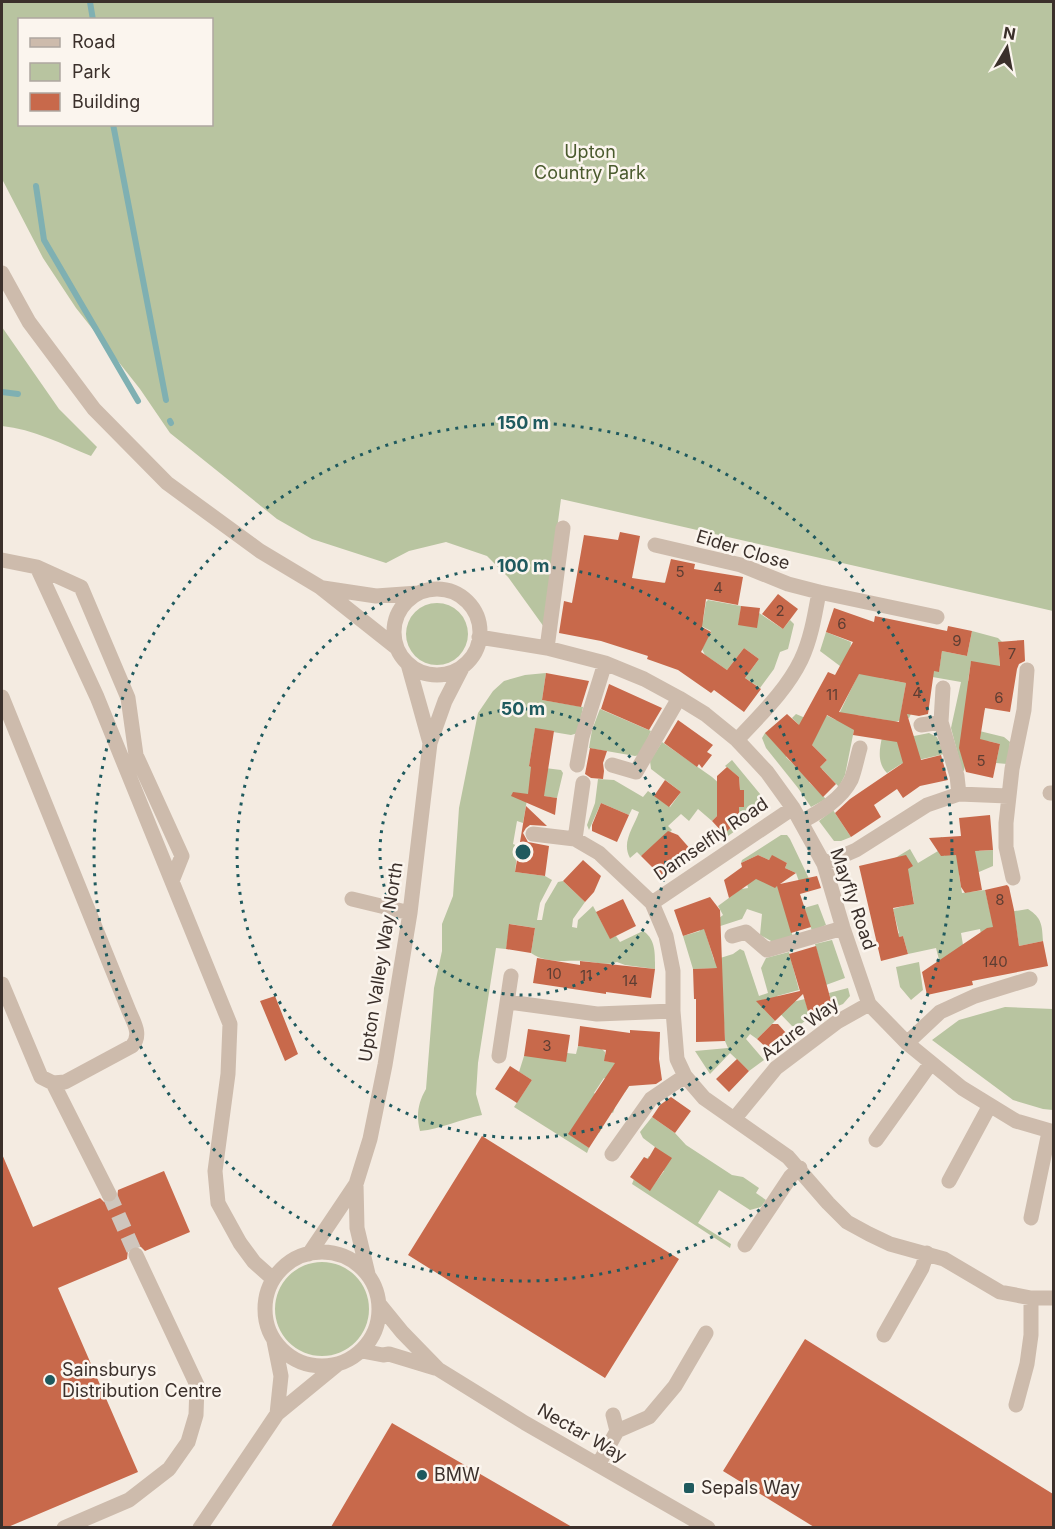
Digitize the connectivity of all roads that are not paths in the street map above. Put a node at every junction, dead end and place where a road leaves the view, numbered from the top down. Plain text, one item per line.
1 (2, 273) edge
2 (563, 528) dead end
3 (655, 545) dead end
4 (2, 560) edge
5 (37, 567) junction
6 (320, 587) junction
7 (819, 592) junction
8 (419, 593) junction
9 (937, 617) dead end
10 (479, 638) junction
11 (397, 648) junction
12 (547, 648) junction
13 (605, 663) junction
14 (408, 664) junction
15 (463, 666) junction
16 (1027, 670) dead end
17 (943, 688) dead end
18 (2, 698) edge
19 (679, 698) junction
20 (941, 722) junction
21 (921, 725) dead end
22 (737, 740) junction
23 (430, 743) junction
24 (860, 748) dead end
25 (577, 765) dead end
26 (612, 765) dead end
27 (583, 783) dead end
28 (959, 794) junction
29 (1008, 796) junction
30 (792, 808) junction
31 (801, 822) junction
32 (533, 834) dead end
33 (575, 839) junction
34 (824, 864) junction
35 (1013, 878) dead end
36 (172, 881) junction
37 (352, 899) dead end
38 (652, 903) junction
39 (410, 913) junction
40 (843, 928) junction
41 (732, 936) dead end
42 (511, 976) dead end
43 (1030, 979) dead end
44 (2, 984) edge
45 (508, 1002) junction
46 (869, 1004) junction
47 (673, 1011) junction
48 (906, 1043) junction
49 (499, 1056) dead end
50 (931, 1063) junction
51 (685, 1076) junction
52 (53, 1083) junction
53 (990, 1105) junction
54 (735, 1118) junction
55 (1051, 1132) edge
56 (876, 1140) dead end
57 (612, 1154) dead end
58 (800, 1168) junction
59 (949, 1181) dead end
60 (356, 1184) junction
61 (109, 1194) tunnel mouth
62 (1031, 1218) dead end
63 (745, 1245) dead end
64 (927, 1253) junction
65 (309, 1254) junction
66 (136, 1255) tunnel mouth
67 (368, 1274) junction
68 (273, 1279) junction
69 (1031, 1298) junction
70 (1053, 1298) edge
71 (380, 1305) junction
72 (706, 1333) dead end
73 (884, 1335) dead end
74 (274, 1341) junction
75 (362, 1351) junction
76 (338, 1364) junction
77 (438, 1369) junction
78 (1017, 1405) dead end
79 (276, 1414) junction
80 (613, 1415) dead end
81 (617, 1431) junction
82 (598, 1466) junction
83 (64, 1527) edge
84 (200, 1527) edge
85 (708, 1527) edge

1 - 6 street
2 - 12 street
3 - 7 street, Eider Close
4 - 5 street
5 - 36 street
5 - 36 street
6 - 8 street
6 - 11 street
7 - 9 street, Eider Close
7 - 22 street
8 - 10 street
8 - 11 street
10 - 12 street, Mayfly Road
10 - 15 street
11 - 14 street
12 - 13 street, Mayfly Road
13 - 19 street, Mayfly Road
13 - 25 street
14 - 15 street
14 - 23 street, Upton Valley Way North
15 - 23 street, Upton Valley Way North
16 - 29 street
17 - 20 street
18 - 52 street
19 - 22 street, Mayfly Road
19 - 26 street
20 - 21 street
20 - 28 street
22 - 30 street, Mayfly Road
23 - 39 street, Upton Valley Way North
24 - 31 street
27 - 33 street
28 - 29 street
28 - 34 street
29 - 35 street
30 - 31 street, Mayfly Road
30 - 38 street, Damselfly Road
31 - 34 street, Mayfly Road
32 - 33 street
33 - 38 street, Damselfly Road
34 - 40 street, Mayfly Road
36 - 68 street
37 - 39 street
38 - 47 street, Damselfly Road
39 - 60 street, Upton Valley Way North
40 - 41 street
40 - 46 street, Mayfly Road
42 - 45 street
43 - 48 street
44 - 52 street
45 - 47 street
45 - 49 street
46 - 48 street, Mayfly Road
46 - 54 street, Azure Way
47 - 51 street, Damselfly Road
48 - 50 street, Mayfly Road
50 - 53 street, Mayfly Road
50 - 56 street
51 - 54 street, Damselfly Road
51 - 57 street
52 - 61 street
53 - 55 street, Mayfly Road
53 - 59 street
54 - 58 street, Damselfly Road
55 - 62 street
58 - 63 street
58 - 64 street, Damselfly Road
60 - 65 street, Upton Valley Way North
60 - 67 street, Upton Valley Way North
64 - 69 street, Damselfly Road
64 - 73 street
65 - 67 street
65 - 68 street
66 - 83 street
67 - 71 street
68 - 74 street
69 - 70 street, Damselfly Road
69 - 78 street
71 - 75 street
71 - 77 street, Nectar Way
72 - 81 street
74 - 76 street
74 - 79 street
75 - 76 street
75 - 77 street, Nectar Way
76 - 79 street
77 - 82 street, Nectar Way
79 - 84 street
80 - 81 street
81 - 82 street
82 - 85 street, Nectar Way

